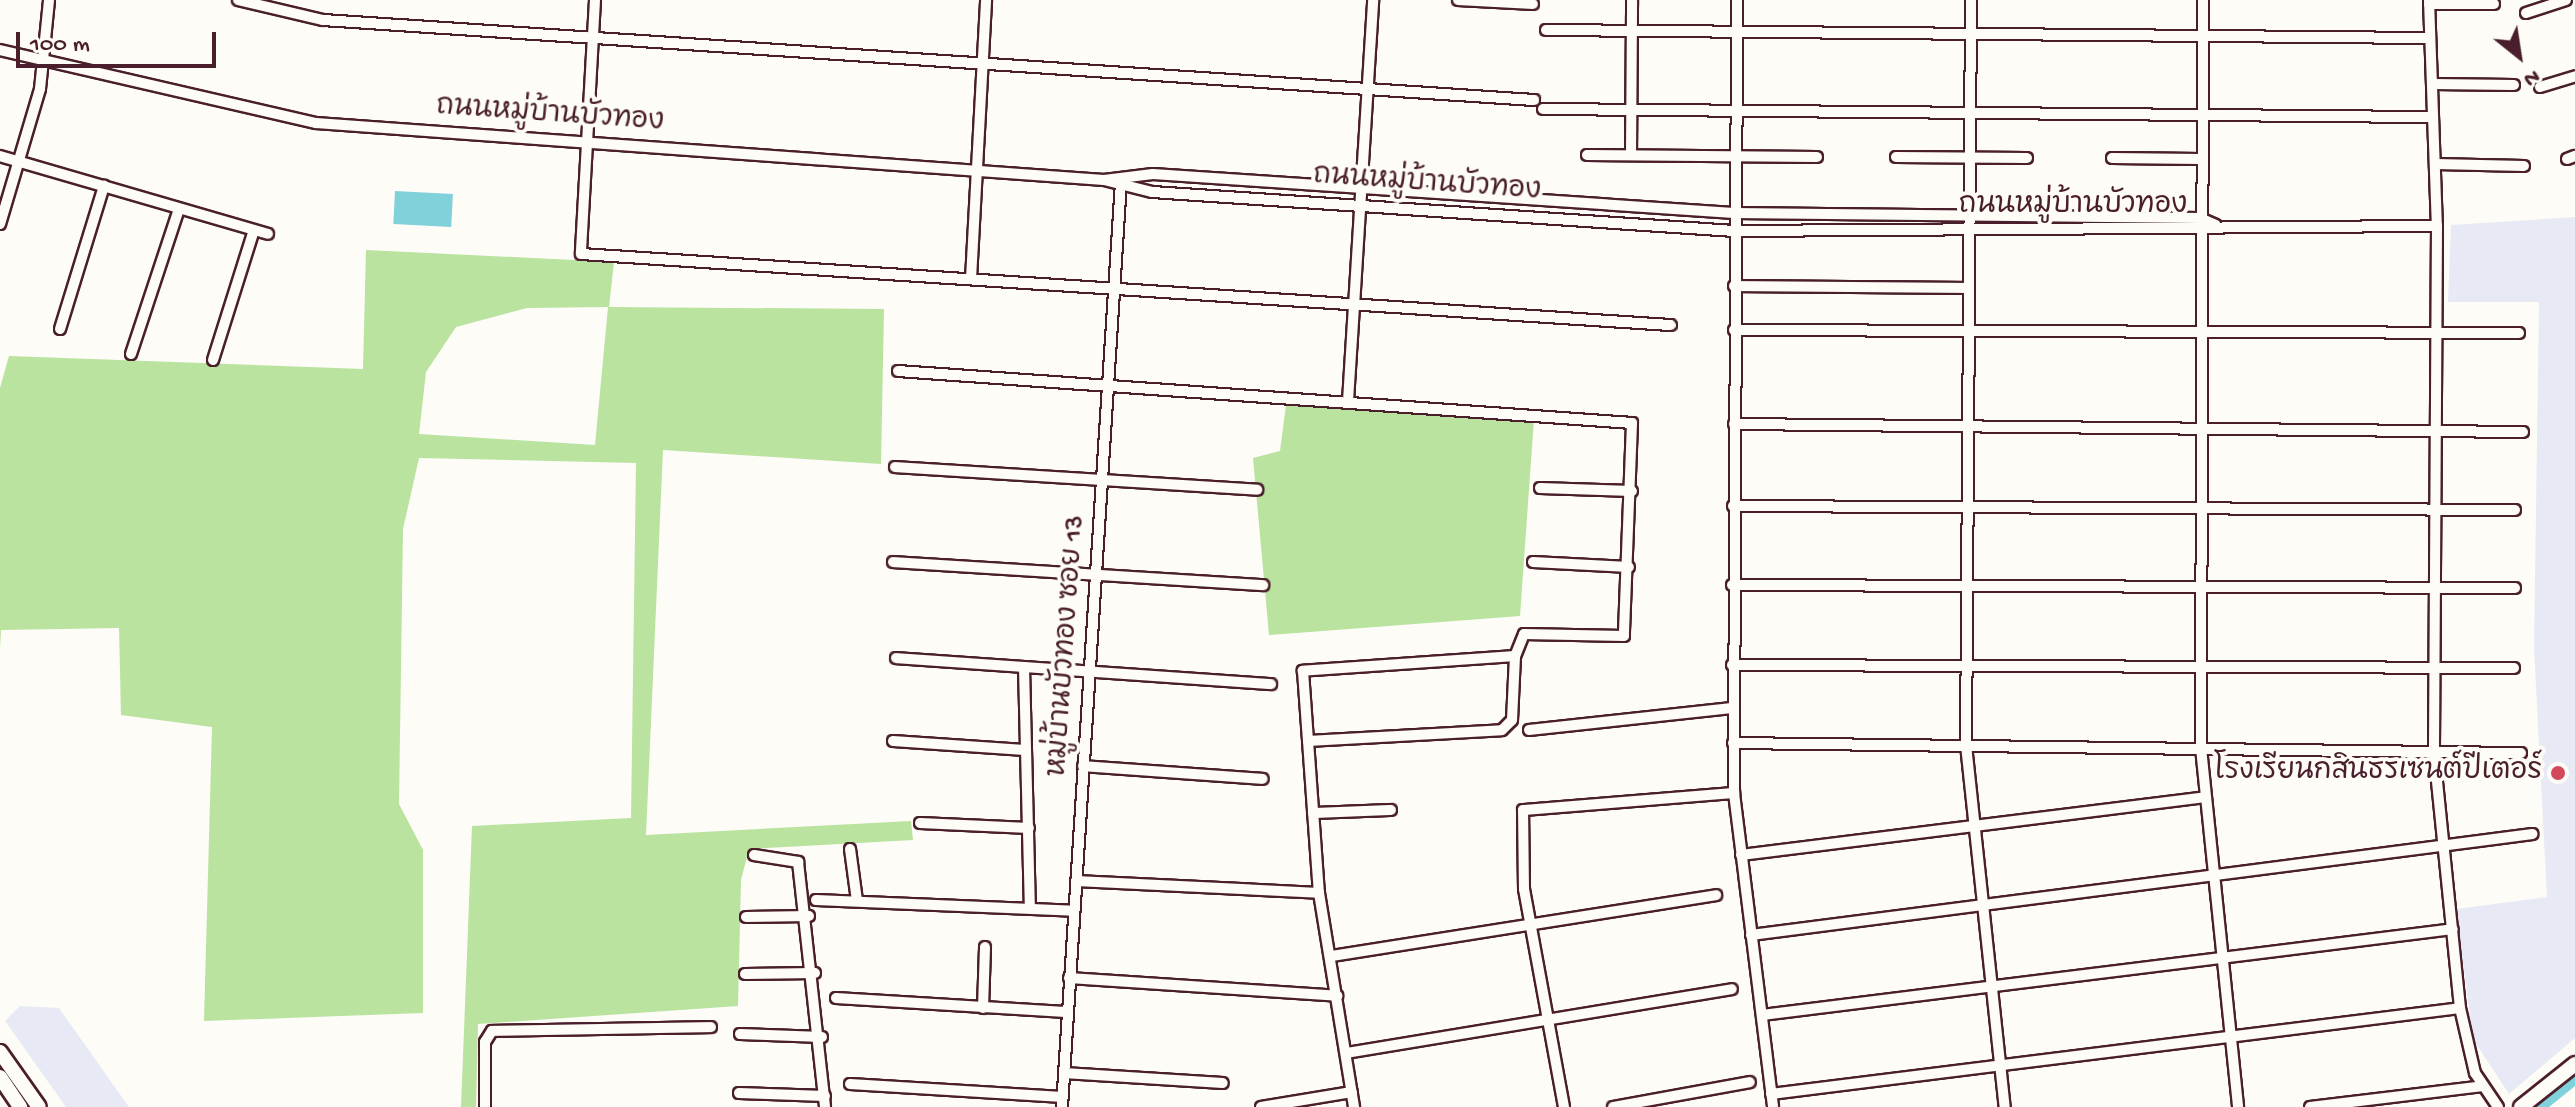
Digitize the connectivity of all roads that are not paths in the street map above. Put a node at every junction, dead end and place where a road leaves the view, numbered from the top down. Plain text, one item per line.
1 (49, 0) edge
2 (238, 0) edge
3 (595, 0) edge
4 (986, 0) edge
5 (1373, 0) edge
6 (1458, 0) edge
7 (1632, 0) edge
8 (1737, 0) edge
9 (1971, 0) edge
10 (2203, 0) edge
11 (2566, 0) edge
12 (2429, 2) edge
13 (1533, 4) dead end
14 (2494, 4) dead end
15 (2526, 13) dead end
16 (1546, 30) dead end
17 (1631, 30) junction
18 (1736, 32) junction
19 (1971, 36) junction
20 (2203, 36) junction
21 (591, 38) junction
22 (2429, 38) junction
23 (0, 50) edge
24 (42, 61) junction
25 (980, 63) junction
26 (2575, 76) edge
27 (2433, 84) junction
28 (2514, 85) dead end
29 (2540, 87) dead end
30 (1367, 90) junction
31 (1534, 100) dead end
32 (1543, 109) dead end
33 (1631, 110) junction
34 (1735, 111) junction
35 (1970, 114) junction
36 (2201, 116) junction
37 (2433, 117) junction
38 (584, 142) junction
39 (1587, 155) dead end
40 (1631, 155) junction
41 (0, 156) edge
42 (1735, 156) junction
43 (1817, 157) dead end
44 (1896, 157) dead end
45 (1970, 157) junction
46 (2027, 158) dead end
47 (2112, 158) dead end
48 (2200, 159) junction
49 (18, 162) junction
50 (2436, 164) junction
51 (2524, 166) dead end
52 (976, 168) junction
53 (1122, 175) junction
54 (1104, 180) junction
55 (104, 186) junction
56 (1121, 188) junction
57 (1361, 188) junction
58 (1361, 205) junction
59 (179, 209) junction
60 (1734, 213) junction
61 (1969, 216) junction
62 (2200, 218) junction
63 (0, 224) edge
64 (2216, 225) junction
65 (2437, 226) junction
66 (254, 230) junction
67 (1968, 230) junction
68 (1734, 231) junction
69 (2201, 231) junction
70 (268, 234) dead end
71 (971, 279) junction
72 (1734, 286) junction
73 (1967, 288) junction
74 (1114, 289) junction
75 (1354, 306) junction
76 (1671, 325) dead end
77 (60, 329) dead end
78 (1734, 330) junction
79 (1966, 332) junction
80 (2201, 333) junction
81 (2519, 333) dead end
82 (2433, 334) junction
83 (131, 354) dead end
84 (213, 360) dead end
85 (898, 371) dead end
86 (1110, 384) junction
87 (1348, 401) junction
88 (1734, 424) junction
89 (1967, 427) junction
90 (2200, 428) junction
91 (2433, 431) junction
92 (2523, 432) dead end
93 (895, 467) dead end
94 (1103, 481) junction
95 (1540, 488) dead end
96 (1257, 490) dead end
97 (1632, 491) junction
98 (1733, 506) junction
99 (1967, 506) junction
100 (2199, 509) junction
101 (2435, 509) junction
102 (2515, 510) dead end
103 (893, 562) dead end
104 (1533, 562) dead end
105 (1629, 567) junction
106 (1096, 575) junction
107 (1263, 585) dead end
108 (1732, 585) junction
109 (1965, 586) junction
110 (2199, 586) junction
111 (2515, 588) dead end
112 (2433, 590) junction
113 (1515, 656) junction
114 (896, 658) dead end
115 (1732, 665) junction
116 (1967, 666) junction
117 (2198, 666) junction
118 (1024, 667) junction
119 (2514, 668) dead end
120 (2432, 670) junction
121 (1090, 671) junction
122 (1271, 684) dead end
123 (1732, 708) junction
124 (1529, 730) dead end
125 (893, 741) dead end
126 (1308, 741) junction
127 (1733, 743) junction
128 (1966, 745) junction
129 (2201, 748) junction
130 (1025, 750) junction
131 (2434, 752) junction
132 (2521, 753) dead end
133 (1083, 766) junction
134 (1263, 779) dead end
135 (1734, 793) junction
136 (2205, 797) junction
137 (1391, 810) dead end
138 (1313, 813) junction
139 (920, 823) dead end
140 (1972, 827) junction
141 (1029, 828) junction
142 (2533, 834) dead end
143 (2443, 847) junction
144 (850, 849) dead end
145 (754, 855) dead end
146 (1741, 855) junction
147 (2213, 876) junction
148 (1076, 881) junction
149 (1319, 893) junction
150 (1716, 895) dead end
151 (816, 900) dead end
152 (857, 901) junction
153 (1982, 906) junction
154 (1030, 908) junction
155 (1074, 911) junction
156 (809, 916) junction
157 (746, 917) dead end
158 (1531, 923) junction
159 (2453, 929) junction
160 (1751, 935) junction
161 (985, 947) dead end
162 (2221, 955) junction
163 (1332, 956) junction
164 (815, 973) junction
165 (745, 974) dead end
166 (1069, 978) junction
167 (1990, 984) junction
168 (1732, 989) dead end
169 (1337, 996) junction
170 (836, 998) dead end
171 (983, 1008) junction
172 (2460, 1008) junction
173 (1066, 1012) junction
174 (1762, 1015) junction
175 (1550, 1021) junction
176 (711, 1027) dead end
177 (740, 1034) dead end
178 (2229, 1034) junction
179 (822, 1037) junction
180 (0, 1052) edge
181 (1346, 1053) junction
182 (2002, 1064) junction
183 (2575, 1064) edge
184 (1064, 1073) junction
185 (0, 1077) edge
186 (1750, 1082) dead end
187 (1223, 1083) dead end
188 (850, 1084) dead end
189 (2483, 1086) junction
190 (1352, 1092) junction
191 (739, 1093) dead end
192 (1771, 1094) junction
193 (825, 1102) edge
194 (1062, 1102) edge
195 (20, 1107) edge
196 (39, 1107) edge
197 (485, 1107) edge
198 (1261, 1107) edge
199 (1354, 1107) edge
200 (1564, 1107) edge
201 (1613, 1107) edge
202 (1773, 1107) edge
203 (2005, 1107) edge
204 (2238, 1107) edge
205 (2310, 1107) edge
206 (2498, 1107) edge
207 (2521, 1107) edge

1 - 24 street
2 - 21 street
3 - 21 street
4 - 25 street
5 - 30 street
6 - 13 street
7 - 17 street
8 - 18 street
9 - 19 street
10 - 20 street
11 - 15 street
12 - 14 street
12 - 22 street
16 - 17 street
17 - 18 street
17 - 33 street
18 - 19 street
18 - 34 street
19 - 20 street
19 - 35 street
20 - 22 street
20 - 36 street
21 - 25 street
21 - 38 street
22 - 27 street
23 - 24 street, ถนนหมู่บ้านบัวทอง
24 - 38 street, ถนนหมู่บ้านบัวทอง
24 - 49 street
25 - 30 street
25 - 52 street
26 - 29 street
27 - 28 street
27 - 37 street
30 - 31 street
30 - 57 street
32 - 33 street
33 - 34 street
33 - 40 street
34 - 35 street
34 - 42 street
35 - 36 street
35 - 45 street
36 - 37 street
36 - 48 street
37 - 50 street
38 - 52 street, ถนนหมู่บ้านบัวทอง
38 - 71 street
39 - 40 street
40 - 42 street
41 - 49 street
42 - 43 street
42 - 60 street
44 - 45 street
45 - 46 street
45 - 61 street
47 - 48 street
48 - 62 street
49 - 55 street
49 - 63 street
50 - 51 street
50 - 65 street
52 - 54 street, ถนนหมู่บ้านบัวทอง
52 - 71 street
53 - 54 street, ถนนหมู่บ้านบัวทอง
53 - 56 street, หมู่บ้านบัวทอง ซอย 13
53 - 57 street, ถนนหมู่บ้านบัวทอง
54 - 56 street, ถนนหมู่บ้านบัวทอง
55 - 59 street
55 - 77 street
56 - 58 street, ถนนหมู่บ้านบัวทอง
56 - 74 street, หมู่บ้านบัวทอง ซอย 13
57 - 58 street
57 - 60 street, ถนนหมู่บ้านบัวทอง
58 - 68 street, ถนนหมู่บ้านบัวทอง
58 - 75 street
59 - 66 street
59 - 83 street
60 - 61 street, ถนนหมู่บ้านบัวทอง
60 - 68 street
61 - 62 street, ถนนหมู่บ้านบัวทอง
61 - 67 street
62 - 64 street, ถนนหมู่บ้านบัวทอง
62 - 69 street
64 - 65 street
64 - 69 street, ถนนหมู่บ้านบัวทอง
65 - 82 street
66 - 70 street
66 - 84 street
67 - 68 street, ถนนหมู่บ้านบัวทอง
67 - 69 street, ถนนหมู่บ้านบัวทอง
67 - 73 street
68 - 72 street
69 - 80 street
71 - 74 street
72 - 73 street
72 - 78 street
73 - 79 street
74 - 75 street
74 - 86 street, หมู่บ้านบัวทอง ซอย 13
75 - 76 street
75 - 87 street
78 - 79 street
78 - 88 street
79 - 80 street
79 - 89 street
80 - 82 street
80 - 90 street
81 - 82 street
82 - 91 street
85 - 86 street
86 - 87 street
86 - 94 street, หมู่บ้านบัวทอง ซอย 13
87 - 97 street
88 - 89 street
88 - 98 street
89 - 90 street
89 - 99 street
90 - 91 street
90 - 100 street
91 - 92 street
91 - 101 street
93 - 94 street
94 - 96 street
94 - 106 street, หมู่บ้านบัวทอง ซอย 13
95 - 97 street
97 - 105 street
98 - 99 street
98 - 108 street
99 - 100 street
99 - 109 street
100 - 101 street
100 - 110 street
101 - 102 street
101 - 112 street
103 - 106 street
104 - 105 street
105 - 113 street
106 - 107 street
106 - 121 street, หมู่บ้านบัวทอง ซอย 13
108 - 109 street
108 - 115 street
109 - 110 street
109 - 116 street
110 - 112 street
110 - 117 street
111 - 112 street
112 - 120 street
113 - 126 street
113 - 126 street
114 - 118 street
115 - 116 street
115 - 123 street
116 - 117 street
116 - 128 street
117 - 120 street
117 - 129 street
118 - 121 street
118 - 130 street
119 - 120 street
120 - 131 street
121 - 122 street
121 - 133 street, หมู่บ้านบัวทอง ซอย 13
123 - 124 street
123 - 127 street
125 - 130 street
126 - 138 street
127 - 128 street
127 - 135 street
128 - 129 street
128 - 140 street
129 - 131 street
129 - 136 street
130 - 141 street
131 - 132 street
131 - 143 street
133 - 134 street
133 - 148 street, หมู่บ้านบัวทอง ซอย 13
135 - 146 street
135 - 158 street
136 - 140 street
136 - 147 street
137 - 138 street
138 - 149 street
139 - 141 street
140 - 146 street
140 - 153 street
141 - 154 street
142 - 143 street
143 - 147 street
143 - 159 street
144 - 152 street
145 - 156 street
146 - 160 street
147 - 153 street
147 - 162 street
148 - 149 street
148 - 155 street, หมู่บ้านบัวทอง ซอย 13
149 - 163 street
150 - 158 street
151 - 152 street
152 - 154 street
153 - 160 street
153 - 167 street
154 - 155 street
155 - 166 street, หมู่บ้านบัวทอง ซอย 13
156 - 157 street
156 - 164 street
158 - 163 street
158 - 175 street
159 - 162 street
159 - 172 street
160 - 174 street
161 - 171 street
162 - 167 street
162 - 178 street
163 - 169 street
164 - 165 street
164 - 179 street
166 - 169 street
166 - 173 street, หมู่บ้านบัวทอง ซอย 13
167 - 174 street
167 - 182 street
168 - 175 street
169 - 181 street
170 - 171 street
171 - 173 street
172 - 178 street
172 - 189 street
173 - 184 street, หมู่บ้านบัวทอง ซอย 13
174 - 192 street
175 - 181 street
175 - 200 street
176 - 197 street
177 - 179 street
178 - 182 street
178 - 204 street
179 - 193 street
180 - 196 main road
181 - 190 street
182 - 192 street
182 - 203 street
183 - 207 main road
184 - 187 street
184 - 194 street, หมู่บ้านบัวทอง ซอย 13
185 - 195 main road
186 - 201 street
188 - 194 street
189 - 205 street
189 - 206 street
190 - 198 street
190 - 199 street
191 - 193 street
192 - 202 street

